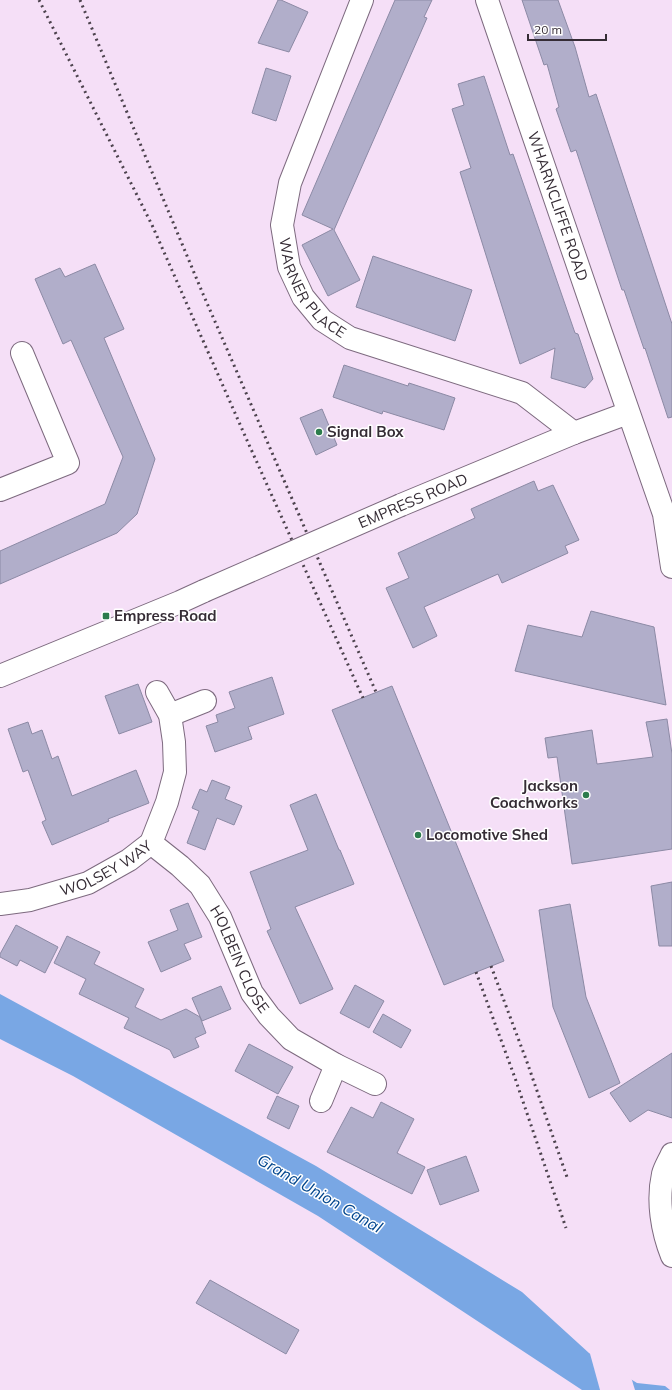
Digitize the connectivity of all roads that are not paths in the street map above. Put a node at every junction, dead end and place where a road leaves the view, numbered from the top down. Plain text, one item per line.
1 (362, 0) edge
2 (487, 0) edge
3 (22, 353) dead end
4 (628, 413) junction
5 (574, 433) junction
6 (0, 490) edge
7 (668, 513) edge
8 (672, 567) edge
9 (0, 676) edge
10 (157, 692) dead end
11 (205, 701) dead end
12 (170, 715) junction
13 (151, 843) junction
14 (0, 904) edge
15 (336, 1065) junction
16 (375, 1084) dead end
17 (321, 1101) dead end
18 (672, 1154) edge
19 (672, 1256) edge

1 - 5 street, WARNER PLACE
2 - 4 street, WHARNCLIFFE ROAD
3 - 6 street
4 - 5 street, EMPRESS ROAD
4 - 7 street, WHARNCLIFFE ROAD
5 - 9 street, EMPRESS ROAD, bridge
7 - 8 street, WHARNCLIFFE ROAD
10 - 12 street, WOLSEY WAY
11 - 12 street
12 - 13 street, WOLSEY WAY
13 - 14 street, WOLSEY WAY
13 - 15 street, HOLBEIN CLOSE
15 - 16 street, HOLBEIN CLOSE
15 - 17 street
18 - 19 street

